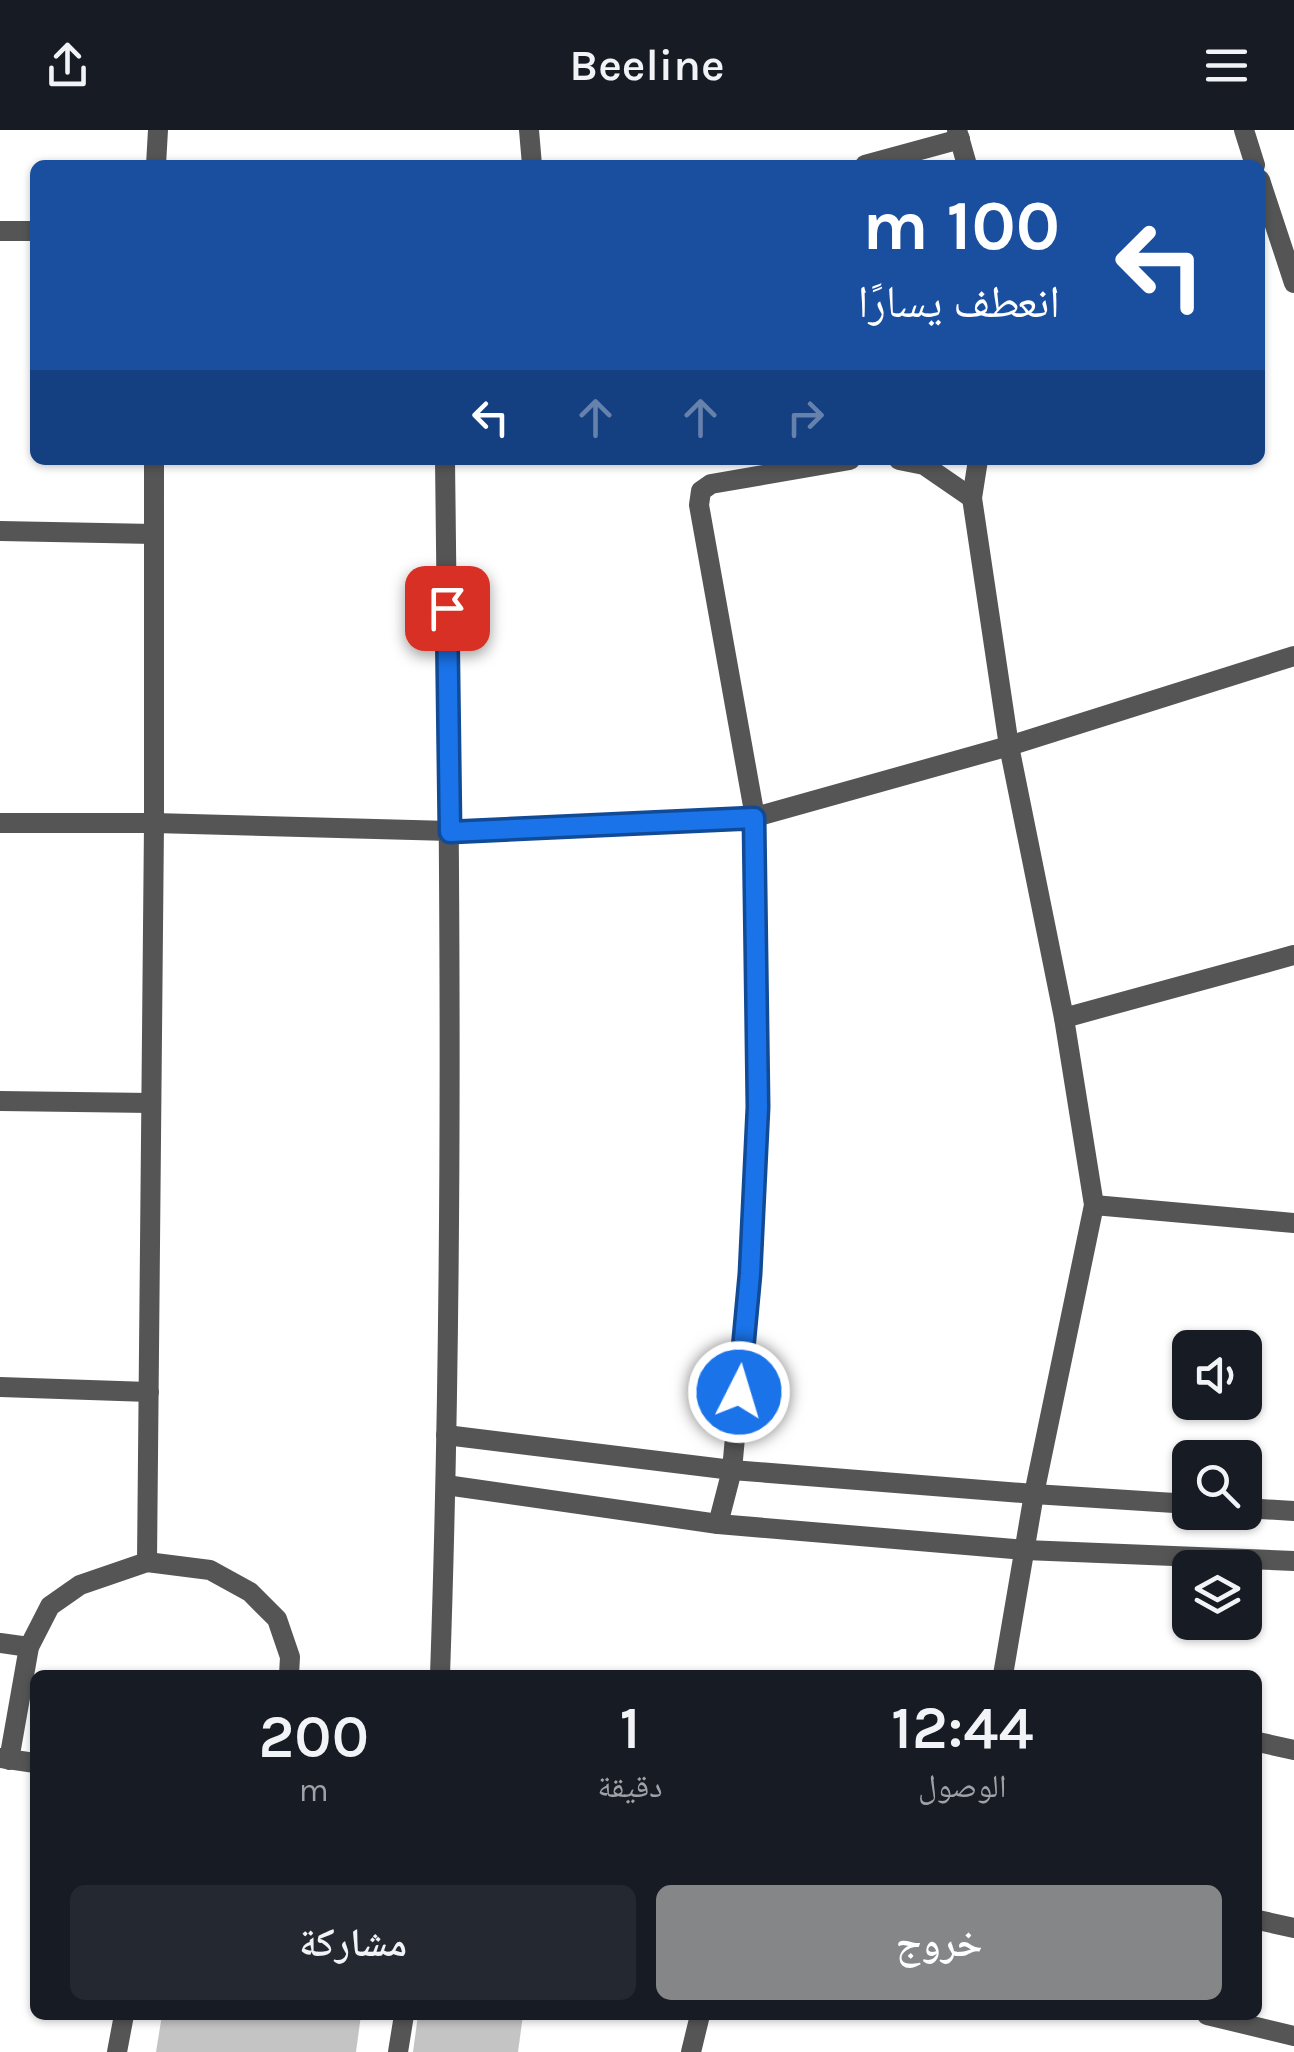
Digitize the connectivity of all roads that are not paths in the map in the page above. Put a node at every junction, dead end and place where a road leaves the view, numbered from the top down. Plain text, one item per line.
1 (158, 130) edge
2 (529, 130) edge
3 (1244, 130) edge
4 (959, 134) edge
5 (156, 160) edge
6 (532, 160) edge
7 (880, 160) edge
8 (966, 160) edge
9 (1253, 160) edge
10 (1265, 195) edge
11 (0, 230) edge
12 (30, 231) edge
13 (1294, 283) edge
14 (154, 465) edge
15 (445, 465) edge
16 (821, 465) edge
17 (924, 465) edge
18 (977, 465) edge
19 (972, 498) junction
20 (0, 532) edge
21 (154, 534) junction
22 (1294, 656) edge
23 (1010, 746) junction
24 (754, 818) junction
25 (0, 823) edge
26 (154, 823) junction
27 (450, 832) junction
28 (1294, 955) edge
29 (1064, 1018) junction
30 (0, 1101) edge
31 (152, 1103) junction
32 (1094, 1205) junction
33 (1294, 1223) edge
34 (0, 1387) edge
35 (149, 1392) junction
36 (446, 1436) junction
37 (732, 1470) junction
38 (446, 1484) junction
39 (1034, 1494) junction
40 (1172, 1503) edge
41 (1262, 1509) edge
42 (1294, 1510) edge
43 (718, 1524) junction
44 (1025, 1550) junction
45 (1294, 1561) edge
46 (147, 1562) junction
47 (0, 1643) edge
48 (29, 1647) junction
49 (289, 1670) edge
50 (440, 1670) edge
51 (1004, 1670) edge
52 (1262, 1743) edge
53 (1294, 1750) edge
54 (4, 1759) edge
55 (30, 1762) edge
56 (1262, 1921) edge
57 (1294, 1928) edge
58 (123, 2020) edge
59 (403, 2020) edge
60 (699, 2020) edge
61 (1228, 2020) edge
62 (1294, 2036) edge
63 (117, 2052) edge
64 (398, 2052) edge
65 (691, 2052) edge

1 - 5 street
2 - 6 street
3 - 9 street
4 - 7 street
4 - 8 street
10 - 13 street
11 - 12 street
14 - 21 street
15 - 27 street
16 - 24 street
17 - 19 street
18 - 19 street
19 - 23 street
20 - 21 street
21 - 26 street
22 - 23 street
23 - 24 street
23 - 29 street
24 - 27 street
24 - 37 street
25 - 26 street
26 - 27 street
26 - 31 street
27 - 36 street
28 - 29 street
29 - 32 street
30 - 31 street
31 - 35 street
32 - 33 street
32 - 39 street
34 - 35 street
35 - 46 street
36 - 37 street
36 - 38 street
37 - 39 street
37 - 43 street
38 - 43 street
38 - 50 street
39 - 40 street
39 - 44 street
41 - 42 street
43 - 44 street
44 - 45 street
44 - 51 street
46 - 48 street
46 - 49 street
47 - 48 street
48 - 54 street
52 - 53 street
54 - 55 street
56 - 57 street
58 - 63 street
59 - 64 street
60 - 65 street
61 - 62 street

